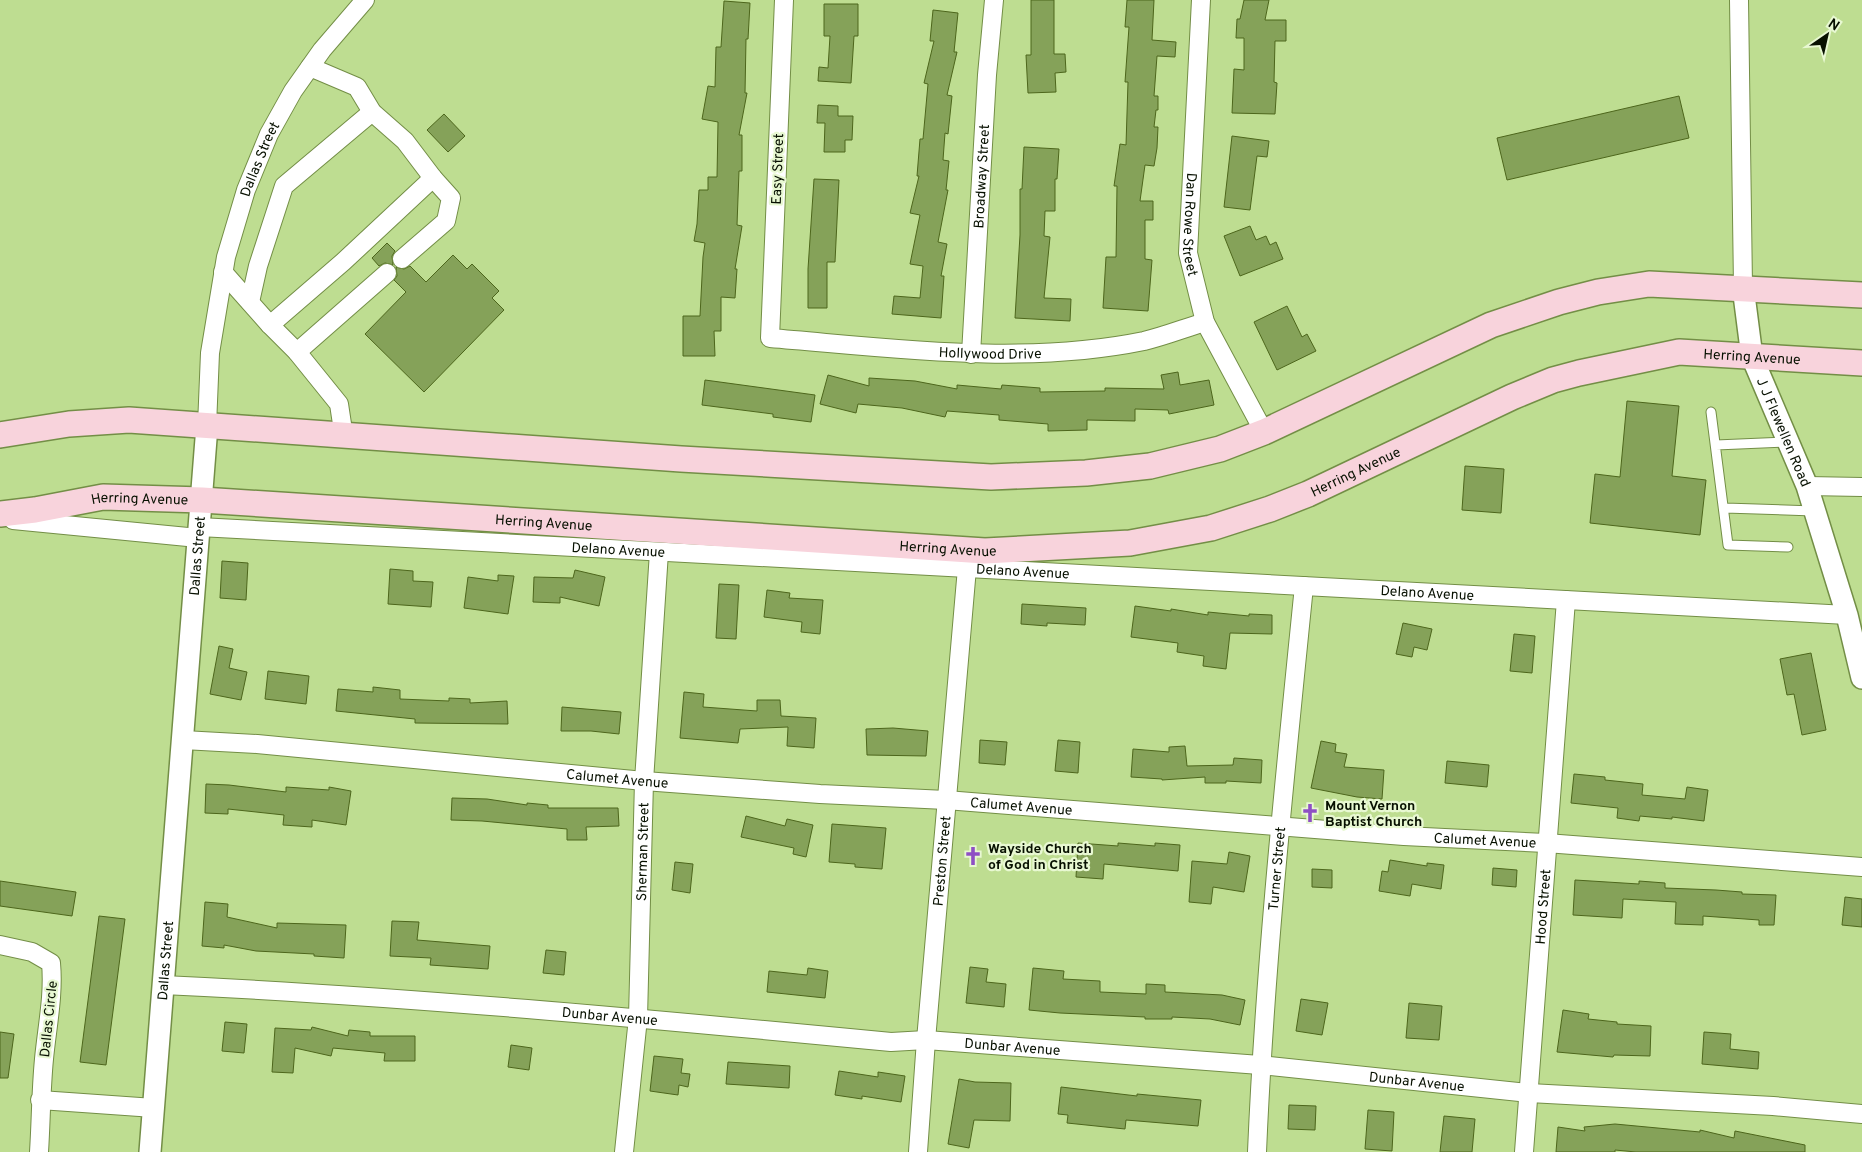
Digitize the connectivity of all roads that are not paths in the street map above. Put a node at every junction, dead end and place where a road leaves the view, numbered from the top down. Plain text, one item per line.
1 (365, 0) edge
2 (784, 0) edge
3 (994, 0) edge
4 (1201, 0) edge
5 (1739, 0) edge
6 (310, 67) junction
7 (372, 112) junction
8 (433, 178) junction
9 (402, 259) dead end
10 (223, 272) junction
11 (387, 273) dead end
12 (1743, 287) junction
13 (1862, 295) edge
14 (250, 302) junction
15 (1205, 322) junction
16 (270, 325) junction
17 (770, 338) joint
18 (297, 352) junction
19 (971, 354) junction
20 (1752, 357) junction
21 (1862, 363) edge
22 (1711, 412) dead end
23 (207, 426) junction
24 (1264, 432) junction
25 (0, 435) edge
26 (341, 435) junction
27 (1788, 442) junction
28 (1716, 445) junction
29 (1807, 486) junction
30 (1862, 487) edge
31 (202, 500) junction
32 (1725, 508) junction
33 (1815, 511) junction
34 (0, 514) edge
35 (0, 519) edge
36 (199, 532) junction
37 (1788, 548) dead end
38 (659, 552) junction
39 (967, 568) junction
40 (1304, 586) junction
41 (1566, 600) junction
42 (1847, 615) junction
43 (1861, 668) edge
44 (183, 740) junction
45 (644, 781) junction
46 (946, 800) junction
47 (1279, 827) junction
48 (1546, 843) junction
49 (1862, 867) edge
50 (0, 945) edge
51 (163, 985) junction
52 (638, 1018) junction
53 (926, 1040) junction
54 (1260, 1064) junction
55 (1529, 1093) junction
56 (40, 1100) junction
57 (154, 1108) junction
58 (1862, 1114) edge
59 (39, 1152) edge
60 (150, 1152) edge
61 (624, 1152) edge
62 (918, 1152) edge
63 (1257, 1152) edge
64 (1524, 1152) edge

1 - 6 street, Dallas Street
2 - 17 street, Easy Street
3 - 19 street, Broadway Street
4 - 15 street, Dan Rowe Street
5 - 12 street, J J Flewellen Road
6 - 7 street
6 - 10 street, Dallas Street
7 - 8 street
7 - 14 street
8 - 9 street
8 - 16 street
10 - 14 street
10 - 23 street, Dallas Street
11 - 18 street
12 - 13 main road
12 - 20 street, J J Flewellen Road
12 - 24 main road
14 - 16 street
15 - 19 street, Hollywood Drive
15 - 24 street, Dan Rowe Street
16 - 18 street
17 - 19 street, Hollywood Drive
18 - 26 street
20 - 21 main road, Herring Avenue
20 - 27 street, J J Flewellen Road
20 - 31 main road, Herring Avenue
22 - 28 lane
23 - 25 main road
23 - 26 main road
23 - 31 street, Dallas Street
24 - 26 main road
27 - 28 lane
27 - 29 street, J J Flewellen Road
28 - 32 lane
29 - 30 street
29 - 33 street, J J Flewellen Road
31 - 34 main road, Herring Avenue
31 - 36 street, Dallas Street
32 - 33 lane
32 - 37 lane
33 - 42 street, J J Flewellen Road
35 - 36 street, Delano Avenue
36 - 38 street, Delano Avenue
36 - 44 street, Dallas Street
38 - 39 street, Delano Avenue
38 - 45 street, Sherman Street
39 - 40 street, Delano Avenue
39 - 46 street, Preston Street
40 - 41 street, Delano Avenue
40 - 47 street, Turner Street
41 - 42 street, Delano Avenue
41 - 48 street, Hood Street
42 - 43 street, J J Flewellen Road
44 - 45 street, Calumet Avenue
44 - 51 street, Dallas Street
45 - 46 street, Calumet Avenue
45 - 52 street, Sherman Street
46 - 47 street, Calumet Avenue
46 - 53 street, Preston Street
47 - 48 street, Calumet Avenue
47 - 54 street, Turner Street
48 - 49 street, Calumet Avenue
48 - 55 street, Hood Street
50 - 56 street, Dallas Circle
51 - 52 street, Dunbar Avenue
51 - 57 street, Dallas Street
52 - 53 street, Dunbar Avenue
52 - 61 street, Sherman Street
53 - 54 street, Dunbar Avenue
53 - 62 street, Preston Street
54 - 55 street, Dunbar Avenue
54 - 63 street, Turner Street
55 - 58 street, Dunbar Avenue
55 - 64 street, Hood Street
56 - 57 street
56 - 59 street, Dallas Circle
57 - 60 street, Dallas Street

